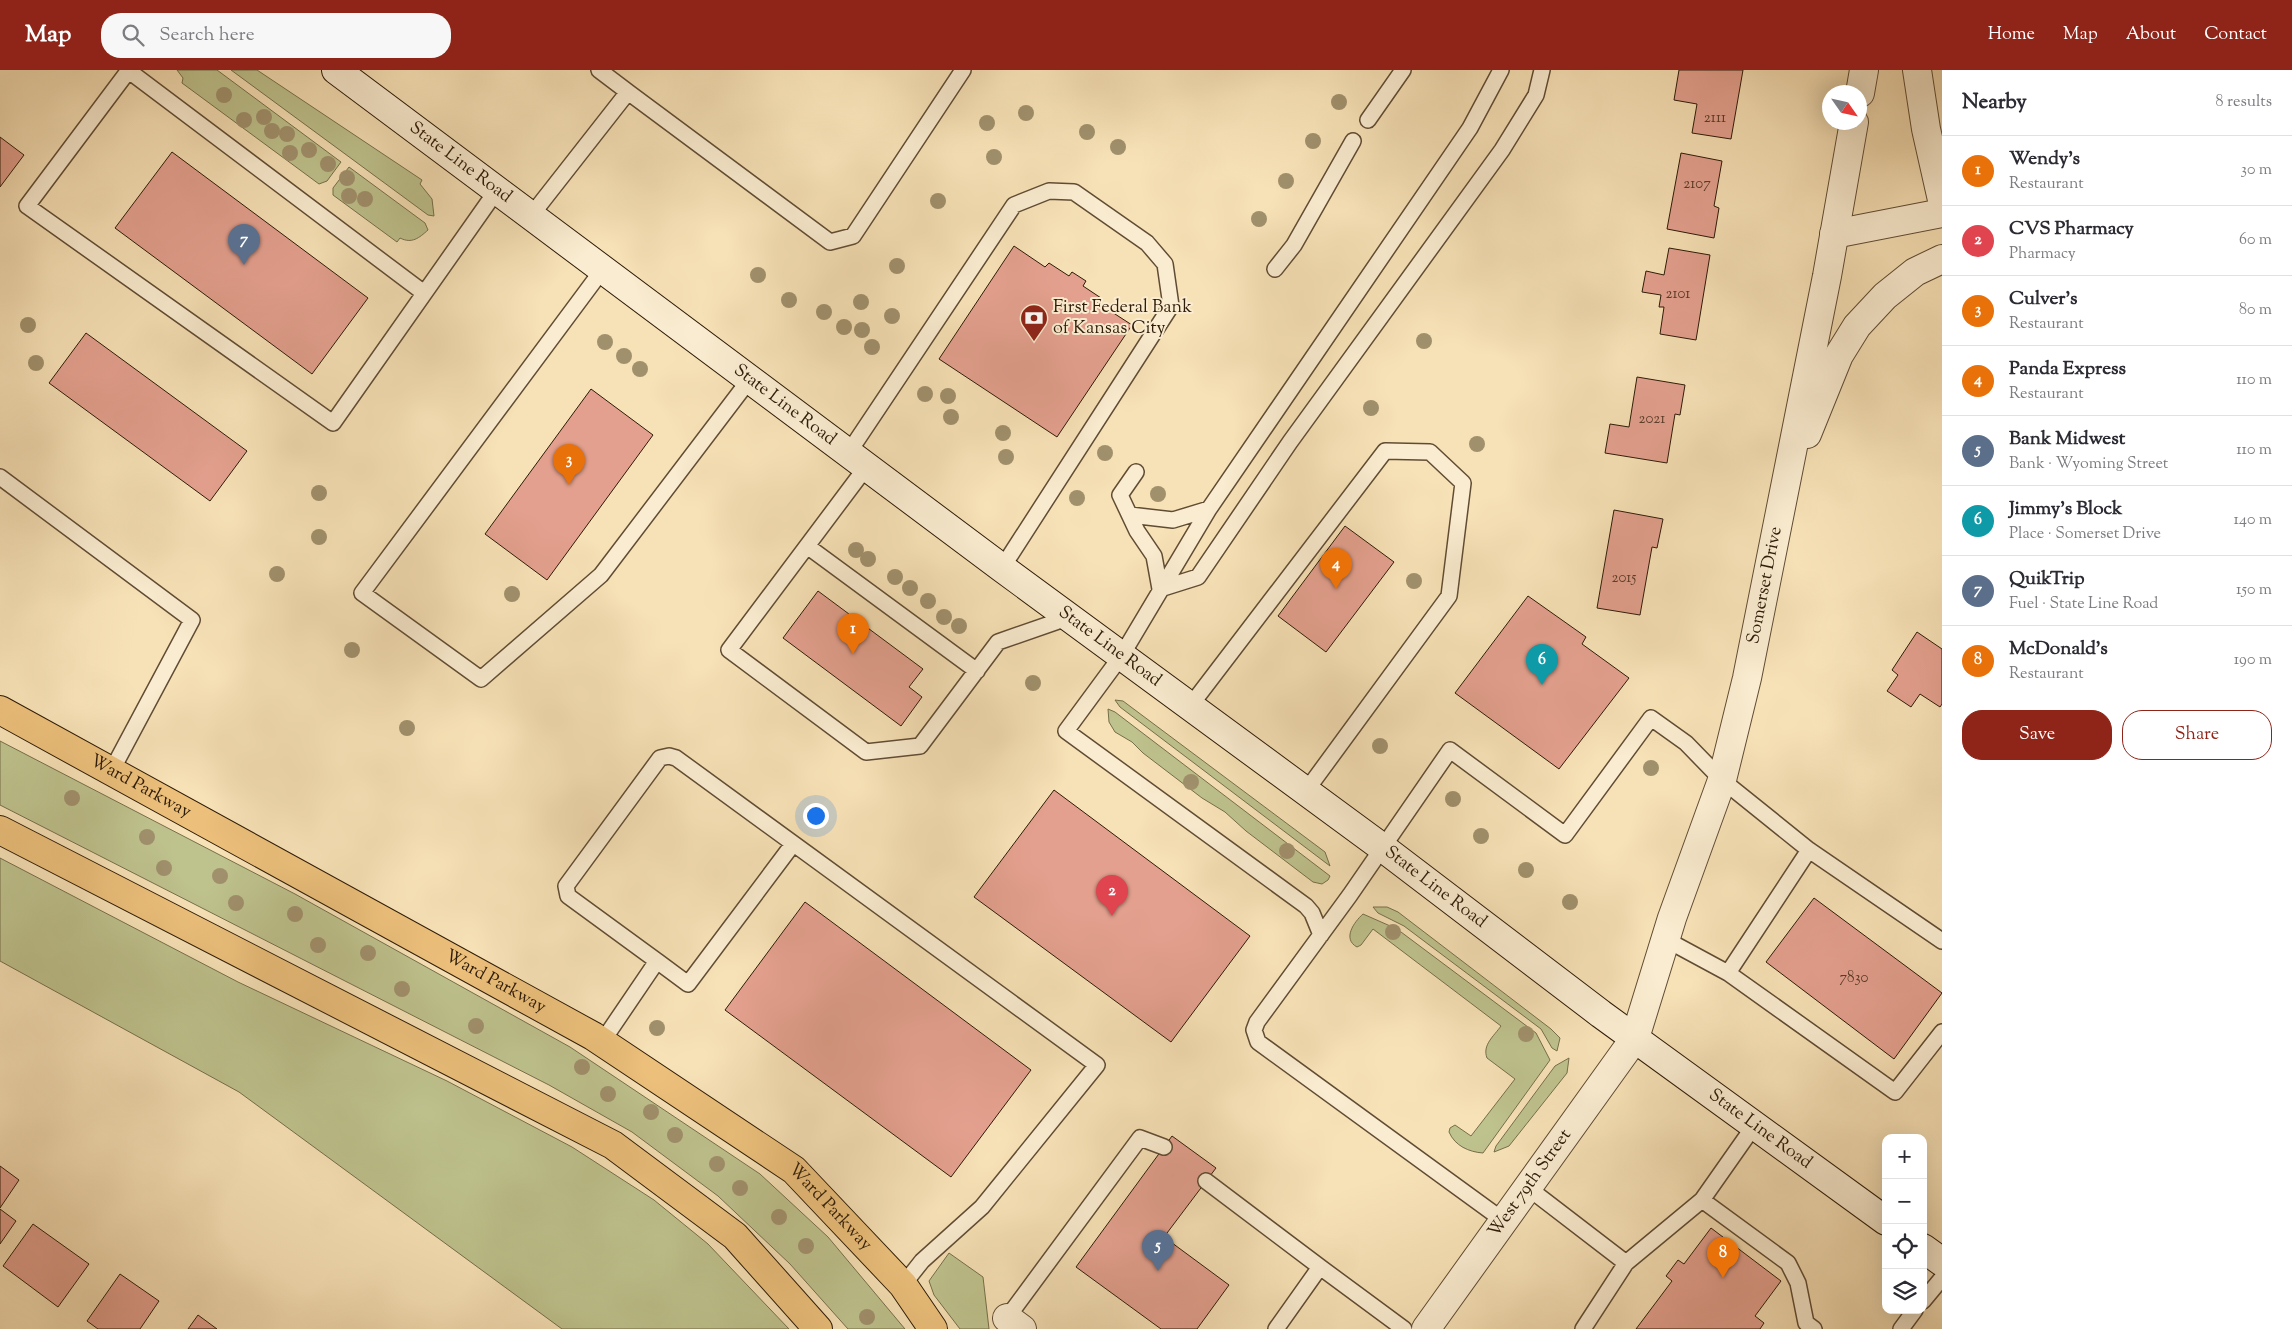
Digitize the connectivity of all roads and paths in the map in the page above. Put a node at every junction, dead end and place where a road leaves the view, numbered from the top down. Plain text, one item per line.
1 (129, 70) edge
2 (336, 70) edge
3 (599, 70) edge
4 (964, 70) edge
5 (1403, 70) edge
6 (1501, 70) edge
7 (1542, 70) edge
8 (1864, 70) edge
9 (1917, 70) edge
10 (1861, 85) edge
11 (628, 92) junction
12 (1368, 120) dead end
13 (1853, 130) edge
14 (1353, 141) dead end
15 (496, 190) junction
16 (1942, 200) edge
17 (1942, 213) edge
18 (530, 217) junction
19 (1834, 234) junction
20 (1942, 259) edge
21 (603, 269) junction
22 (1275, 269) dead end
23 (424, 293) junction
24 (750, 379) junction
25 (858, 459) junction
26 (1136, 472) dead end
27 (1788, 476) junction
28 (0, 477) edge
29 (1209, 509) junction
30 (1130, 515) junction
31 (807, 546) junction
32 (1002, 568) junction
33 (1160, 589) junction
34 (1070, 617) junction
35 (1122, 655) junction
36 (977, 671) junction
37 (1191, 705) junction
38 (0, 710) edge
39 (112, 770) junction
40 (1722, 780) junction
41 (1306, 791) junction
42 (0, 830) edge
43 (793, 844) junction
44 (1383, 848) junction
45 (1809, 850) junction
46 (1321, 935) junction
47 (1665, 939) junction
48 (1942, 941) edge
49 (657, 961) junction
50 (1728, 972) junction
51 (1942, 1032) edge
52 (1635, 1038) junction
53 (602, 1042) junction
54 (1754, 1126) junction
55 (1164, 1147) dead end
56 (1206, 1181) dead end
57 (1528, 1187) junction
58 (1702, 1200) junction
59 (1882, 1218) edge
60 (1504, 1220) junction
61 (1927, 1251) edge
62 (1942, 1262) edge
63 (1626, 1263) junction
64 (1320, 1267) junction
65 (1942, 1278) edge
66 (903, 1285) junction
67 (1927, 1295) edge
68 (1912, 1314) edge
69 (1014, 1323) edge
70 (1807, 1327) edge
71 (818, 1329) edge
72 (933, 1329) edge
73 (1276, 1329) edge
74 (1404, 1329) edge
75 (1426, 1329) edge
76 (1583, 1329) edge
77 (1901, 1329) edge

1 - 23 lane
1 - 23 lane
2 - 15 main road, State Line Road
3 - 11 lane
4 - 11 lane
5 - 12 lane
6 - 29 lane
7 - 33 lane
8 - 10 main road
9 - 16 main road
11 - 18 lane
13 - 19 main road, Somerset Drive
14 - 22 lane
15 - 18 main road, State Line Road
15 - 23 lane
17 - 19 main road
18 - 21 main road, State Line Road
19 - 27 main road, Somerset Drive
20 - 27 main road
21 - 24 main road, State Line Road
21 - 24 lane
24 - 25 main road, State Line Road
25 - 31 lane
25 - 32 main road, State Line Road
25 - 32 lane
26 - 30 lane
27 - 40 main road, Somerset Drive
28 - 39 lane
29 - 30 lane
29 - 33 lane
30 - 33 lane
31 - 36 lane
31 - 36 lane
32 - 34 main road, State Line Road
33 - 35 lane
34 - 35 main road, State Line Road
34 - 36 lane
35 - 37 main road, State Line Road
35 - 46 lane
37 - 41 main road, State Line Road
37 - 41 lane
38 - 39 main road, Ward Parkway
39 - 53 main road, Ward Parkway
40 - 44 lane
40 - 45 lane
40 - 47 main road, Somerset Drive
41 - 44 main road, State Line Road
42 - 71 main road
43 - 49 lane
43 - 49 lane
43 - 66 lane
44 - 46 lane
44 - 52 main road, State Line Road
45 - 48 lane
45 - 50 lane
46 - 60 lane
47 - 50 lane
47 - 52 main road, Somerset Drive
49 - 53 lane
50 - 51 lane
52 - 54 main road, State Line Road
52 - 57 main road, West 79th Street
53 - 66 main road, Ward Parkway
54 - 58 lane
54 - 59 main road, State Line Road
55 - 69 lane
56 - 64 lane
57 - 60 main road, West 79th Street
57 - 63 lane
58 - 63 lane
58 - 70 lane
60 - 75 main road, West 79th Street
61 - 62 main road
63 - 76 lane
64 - 73 lane
64 - 74 lane
65 - 67 lane
66 - 72 main road, Ward Parkway
68 - 77 lane

